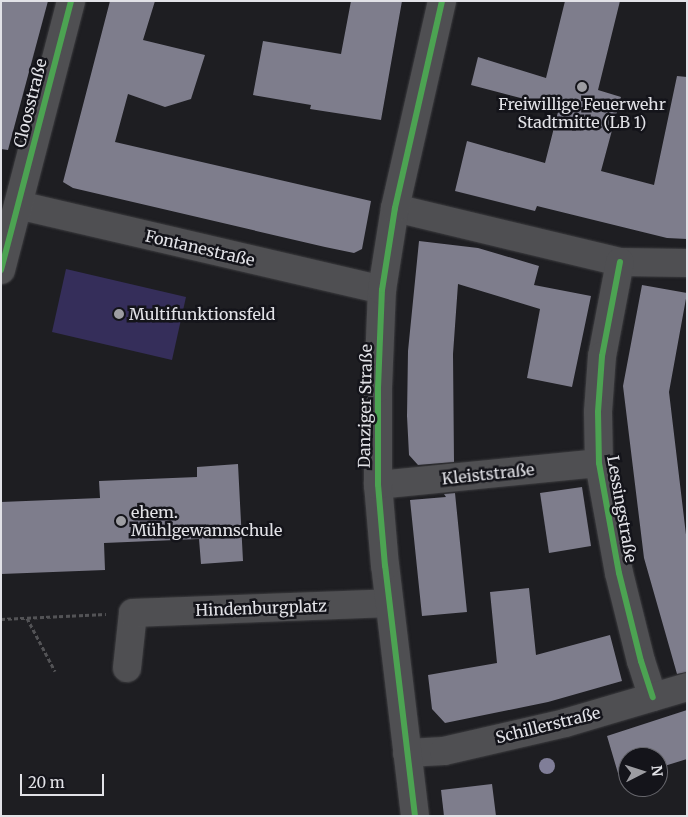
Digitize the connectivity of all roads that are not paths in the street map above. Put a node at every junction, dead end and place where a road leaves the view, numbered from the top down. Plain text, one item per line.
1 (71, 1) edge
2 (442, 1) edge
3 (18, 205) junction
4 (395, 208) junction
5 (620, 262) junction
6 (687, 263) edge
7 (1, 270) edge
8 (382, 290) junction
9 (599, 463) junction
10 (378, 485) junction
11 (389, 603) junction
12 (127, 668) dead end
13 (687, 687) edge
14 (652, 698) junction
15 (407, 753) junction
16 (415, 816) edge

1 - 3 street, Cloosstraße
2 - 4 street, Danziger Straße
3 - 7 street, Cloosstraße
3 - 8 street, Fontanestraße
4 - 5 street
4 - 8 street, Danziger Straße
5 - 6 street
5 - 9 street, Lessingstraße
8 - 10 street, Danziger Straße
9 - 10 street, Kleiststraße
9 - 14 street, Lessingstraße
10 - 11 street, Danziger Straße
11 - 12 street, Hindenburgplatz
11 - 15 street, Danziger Straße
13 - 14 street, Schillerstraße
14 - 15 street, Schillerstraße
15 - 16 street, Danziger Straße

